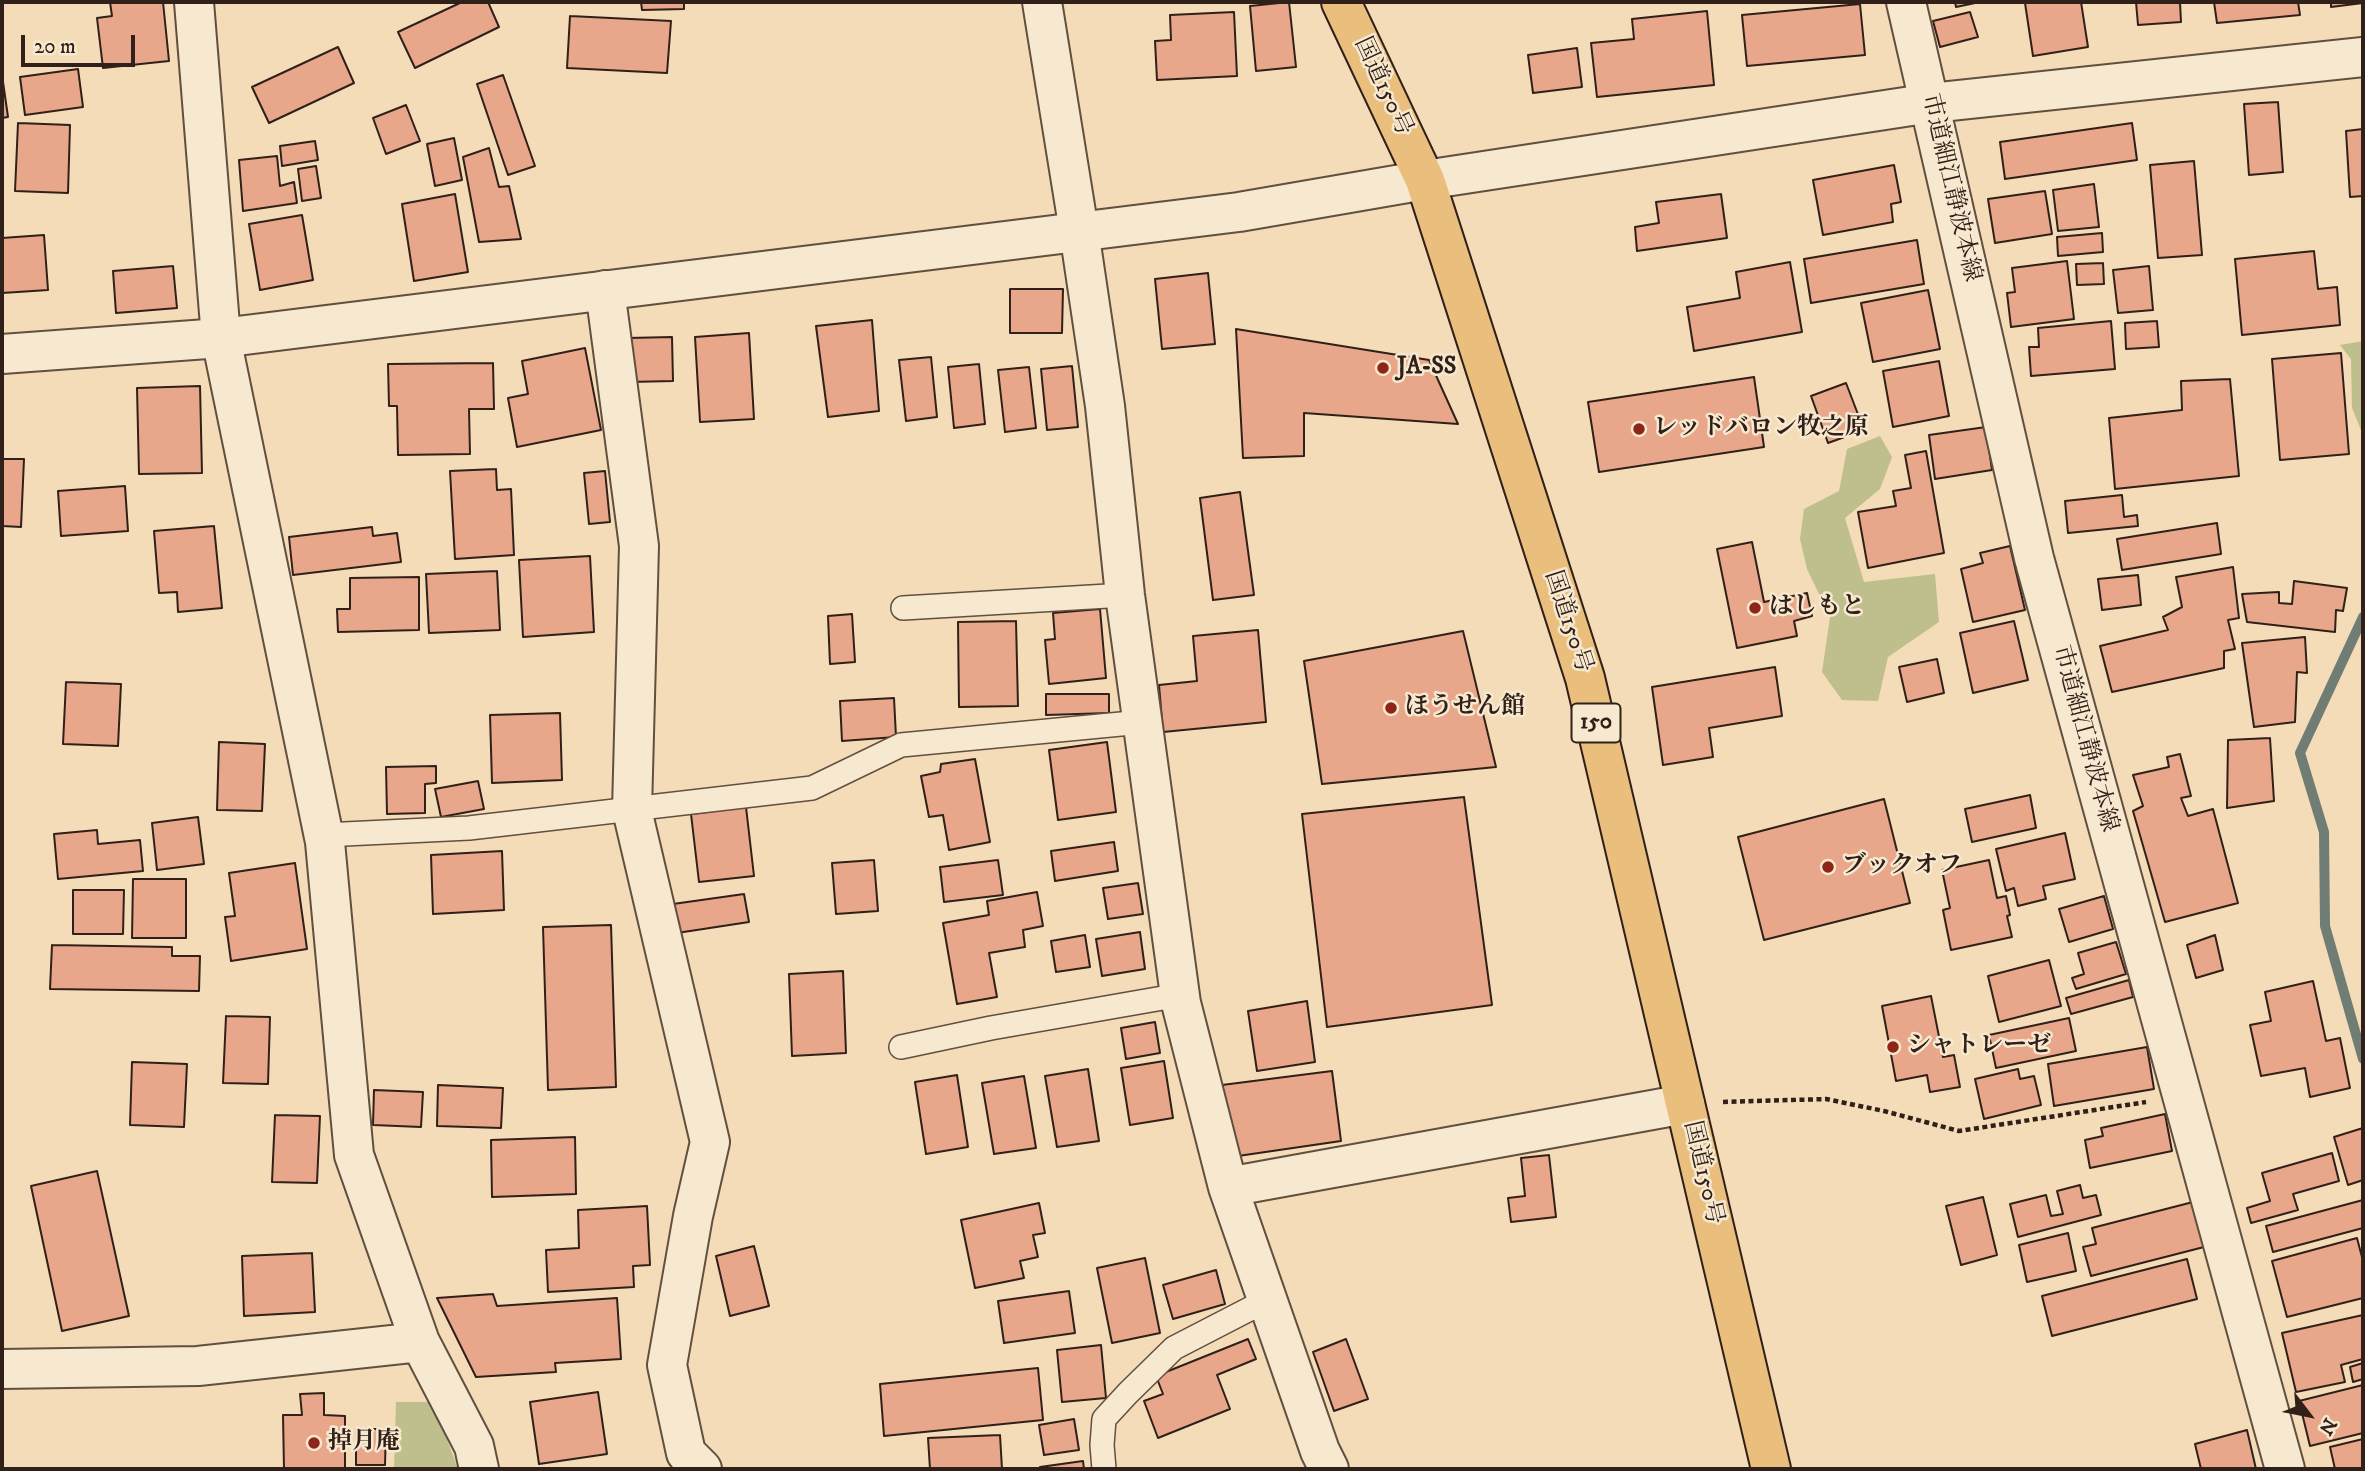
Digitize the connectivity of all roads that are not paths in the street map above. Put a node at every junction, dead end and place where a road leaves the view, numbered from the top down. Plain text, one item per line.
1 (194, 2) edge
2 (1042, 2) edge
3 (1341, 2) edge
4 (1906, 2) edge
5 (2363, 57) edge
6 (1931, 103) junction
7 (1425, 180) junction
8 (1079, 231) junction
9 (605, 290) junction
10 (221, 338) junction
11 (2, 354) edge
12 (1125, 595) junction
13 (903, 608) dead end
14 (1142, 722) junction
15 (632, 810) junction
16 (324, 835) junction
17 (1180, 995) junction
18 (901, 1046) dead end
19 (1685, 1104) junction
20 (1228, 1187) junction
21 (1267, 1300) junction
22 (420, 1342) junction
23 (2, 1369) edge
24 (479, 1469) edge
25 (702, 1469) edge
26 (1104, 1469) edge
27 (1329, 1469) edge
28 (1771, 1469) edge
29 (2285, 1469) edge

1 - 10 street
2 - 8 street
3 - 7 highway, 国道150号 / 150
4 - 6 street, 市道細江静波本線
5 - 6 street
6 - 7 street
6 - 29 street, 市道細江静波本線
7 - 8 street
7 - 19 highway, 国道150号 / 150
8 - 9 street
8 - 12 street
9 - 10 street
9 - 15 street
10 - 11 street
10 - 16 street
12 - 13 lane
12 - 14 street
14 - 15 lane
14 - 17 street
15 - 16 lane
15 - 25 street
16 - 22 street
17 - 18 lane
17 - 20 street
19 - 20 street
19 - 28 highway, 国道150号 / 150
20 - 21 street
21 - 26 lane
21 - 27 street
22 - 23 street
22 - 24 street

